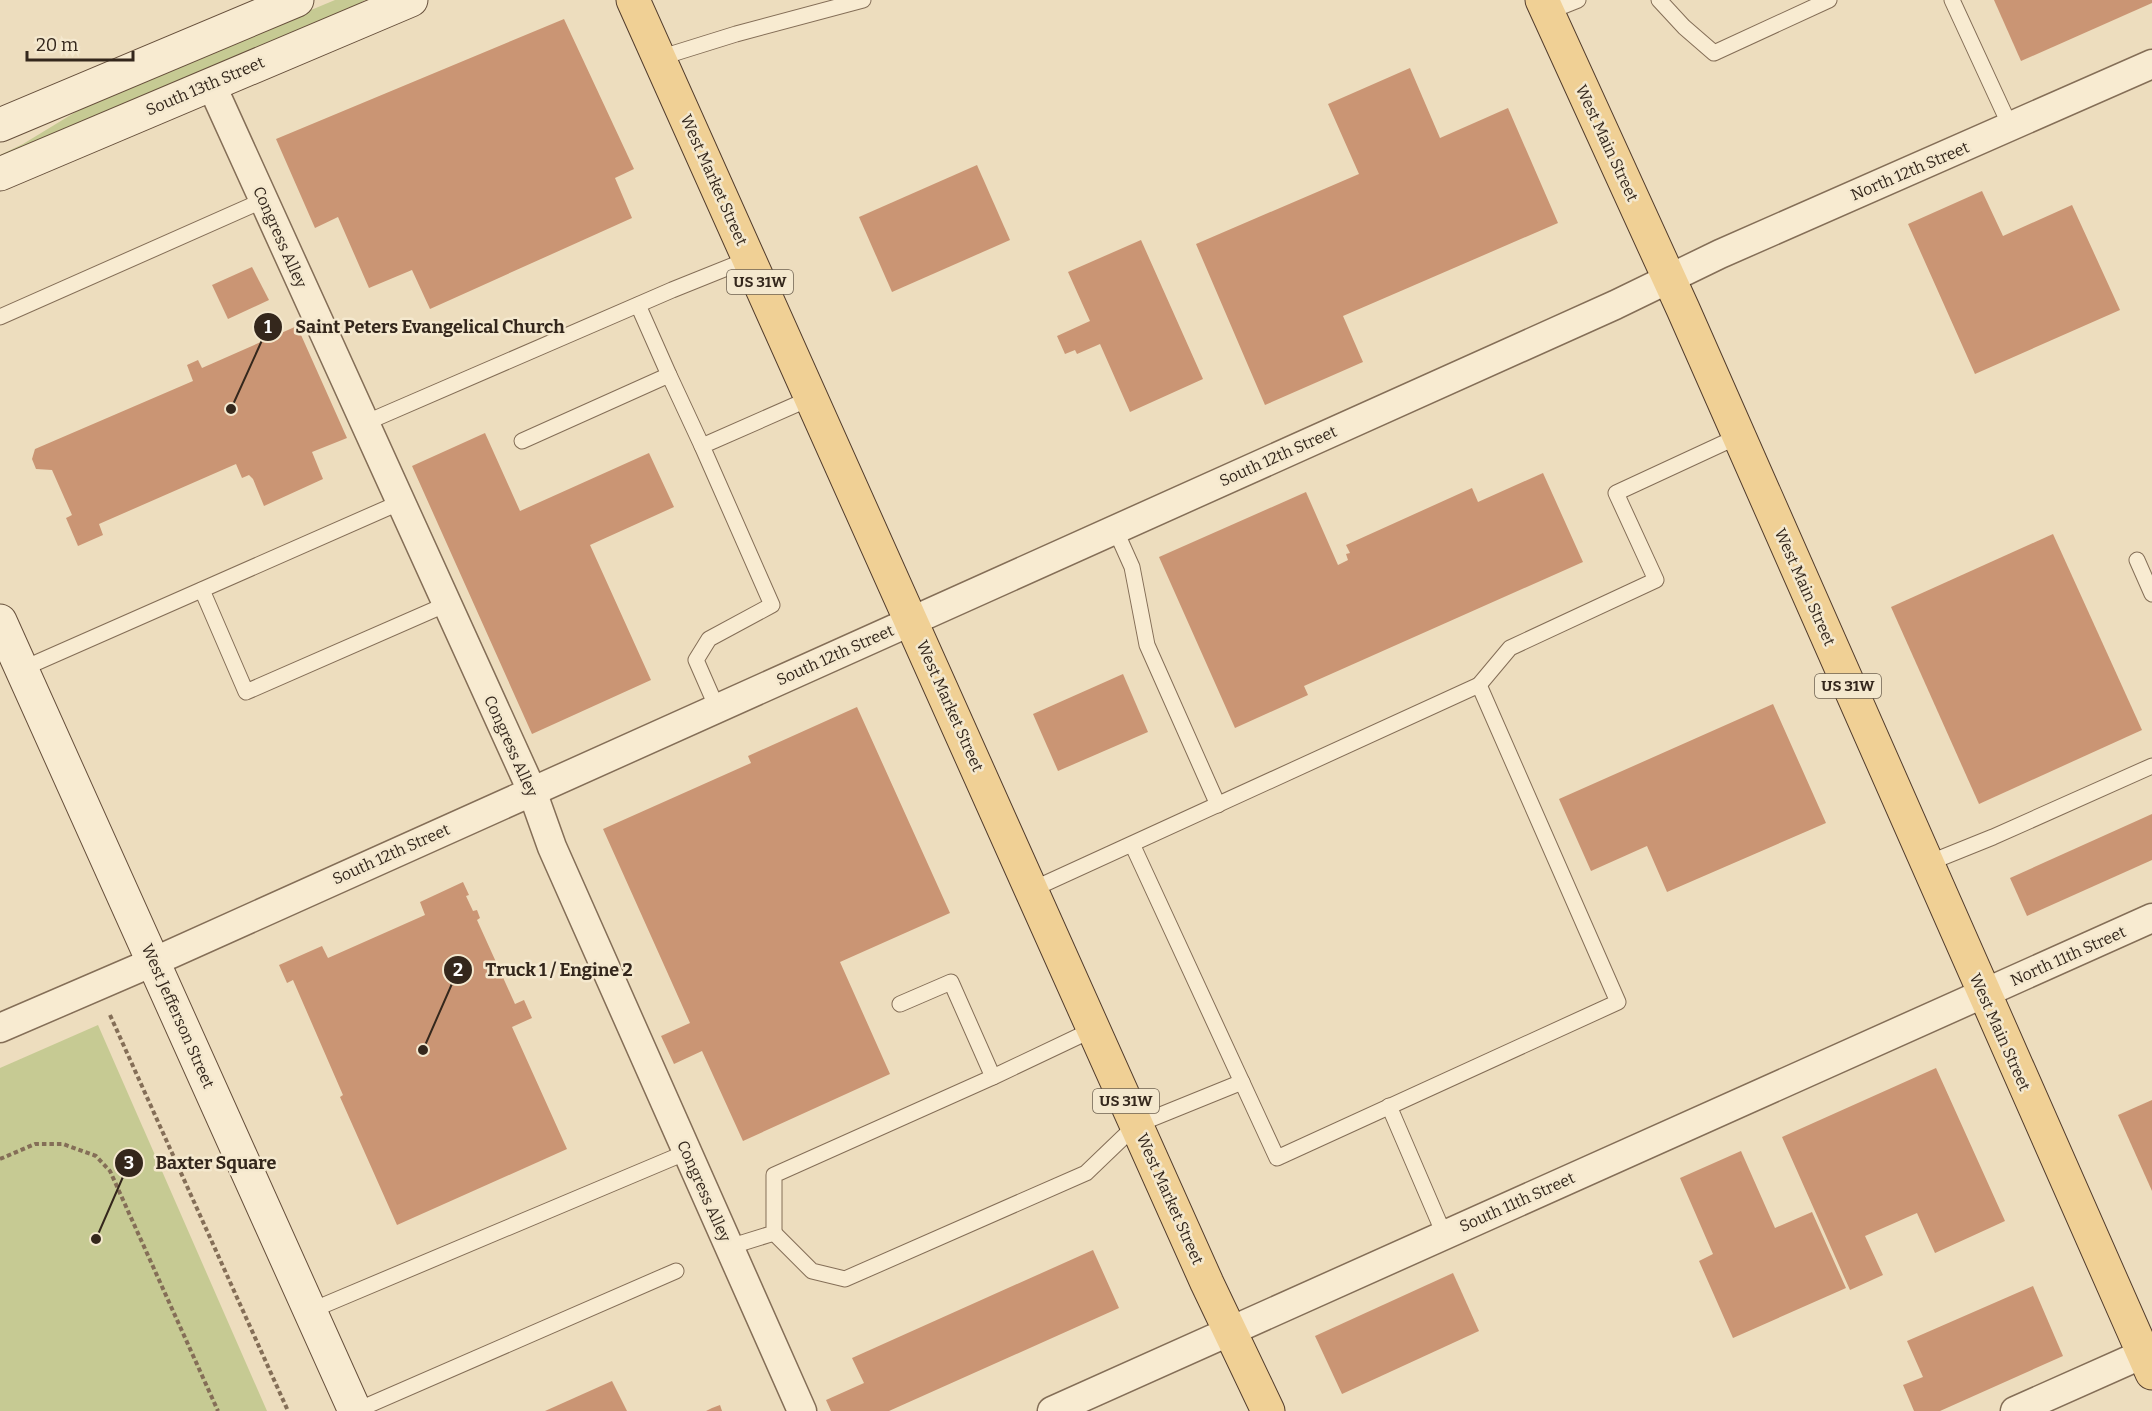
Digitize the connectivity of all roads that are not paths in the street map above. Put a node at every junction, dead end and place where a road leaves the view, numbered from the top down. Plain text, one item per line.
1 (297, 0) edge
2 (411, 0) edge
3 (633, 0) edge
4 (863, 0) edge
5 (1578, 0) edge
6 (1659, 0) edge
7 (1829, 0) edge
8 (1952, 0) edge
9 (1545, 6) edge
10 (659, 58) junction
11 (2152, 64) edge
12 (211, 84) junction
13 (0, 125) edge
14 (2011, 128) junction
15 (0, 174) edge
16 (264, 200) junction
17 (749, 259) junction
18 (1668, 279) junction
19 (638, 305) junction
20 (0, 317) edge
21 (669, 375) junction
22 (811, 398) junction
23 (365, 423) junction
24 (1738, 436) junction
25 (522, 441) dead end
26 (702, 446) junction
27 (401, 502) junction
28 (1115, 529) junction
29 (2138, 560) dead end
30 (202, 590) junction
31 (2152, 594) edge
32 (447, 604) junction
33 (911, 620) junction
34 (0, 621) edge
35 (22, 669) junction
36 (1479, 685) junction
37 (717, 708) junction
38 (2152, 765) edge
39 (532, 791) junction
40 (1218, 805) junction
41 (1132, 844) junction
42 (1926, 864) junction
43 (1031, 890) junction
44 (2152, 918) edge
45 (153, 962) junction
46 (1983, 994) junction
47 (900, 1004) dead end
48 (0, 1028) edge
49 (1094, 1029) junction
50 (993, 1077) junction
51 (1242, 1082) junction
52 (1389, 1106) junction
53 (1136, 1125) junction
54 (687, 1152) junction
55 (774, 1233) junction
56 (1444, 1234) junction
57 (729, 1247) junction
58 (676, 1271) dead end
59 (310, 1311) junction
60 (1229, 1332) junction
61 (2148, 1364) edge
62 (355, 1411) edge
63 (802, 1411) edge
64 (1052, 1411) edge
65 (1268, 1411) edge
66 (2015, 1411) edge

1 - 13 street
2 - 12 street, South 13th Street
3 - 10 main road, West Market Street / US 31W
4 - 10 lane
5 - 9 lane
6 - 7 lane
8 - 14 lane
9 - 18 main road, West Main Street / US 31W
10 - 17 main road, West Market Street / US 31W
11 - 14 street, North 12th Street
12 - 15 street, South 13th Street
12 - 16 street, Congress Alley
14 - 18 street, North 12th Street
16 - 20 lane
16 - 23 street, Congress Alley
17 - 19 lane
17 - 22 main road, West Market Street / US 31W
18 - 24 main road, West Main Street / US 31W
18 - 28 street, South 12th Street
19 - 21 lane
19 - 23 lane
21 - 25 lane
21 - 26 lane
22 - 26 lane
22 - 33 main road, West Market Street / US 31W
23 - 27 street, Congress Alley
24 - 36 lane
24 - 42 main road, West Main Street / US 31W
26 - 37 lane
27 - 30 lane
27 - 32 street, Congress Alley
28 - 33 street, South 12th Street
28 - 40 lane
29 - 31 lane
30 - 32 lane
30 - 35 lane
32 - 39 street, Congress Alley
33 - 37 street, South 12th Street
33 - 43 main road, West Market Street / US 31W
34 - 35 street, West Jefferson Street
35 - 45 street, West Jefferson Street
36 - 40 lane
36 - 52 lane
37 - 39 street, South 12th Street
38 - 42 lane
39 - 45 street, South 12th Street
39 - 54 street, Congress Alley
40 - 41 lane
41 - 43 lane
41 - 51 lane
42 - 46 main road, West Main Street / US 31W
43 - 49 main road, West Market Street / US 31W
44 - 46 street, North 11th Street
45 - 48 street, South 12th Street
45 - 59 street, West Jefferson Street
46 - 56 street, South 11th Street
46 - 61 main road, West Main Street / US 31W
47 - 50 lane
49 - 50 lane
49 - 53 main road, West Market Street / US 31W
50 - 55 lane
51 - 52 lane
51 - 53 lane
52 - 56 lane
53 - 55 lane
53 - 60 main road, West Market Street / US 31W
54 - 57 street, Congress Alley
54 - 59 lane
55 - 57 lane
56 - 60 street, South 11th Street
57 - 63 street, Congress Alley
58 - 62 lane
59 - 62 street, West Jefferson Street
60 - 64 street, South 11th Street
60 - 65 main road, West Market Street / US 31W
61 - 66 street

